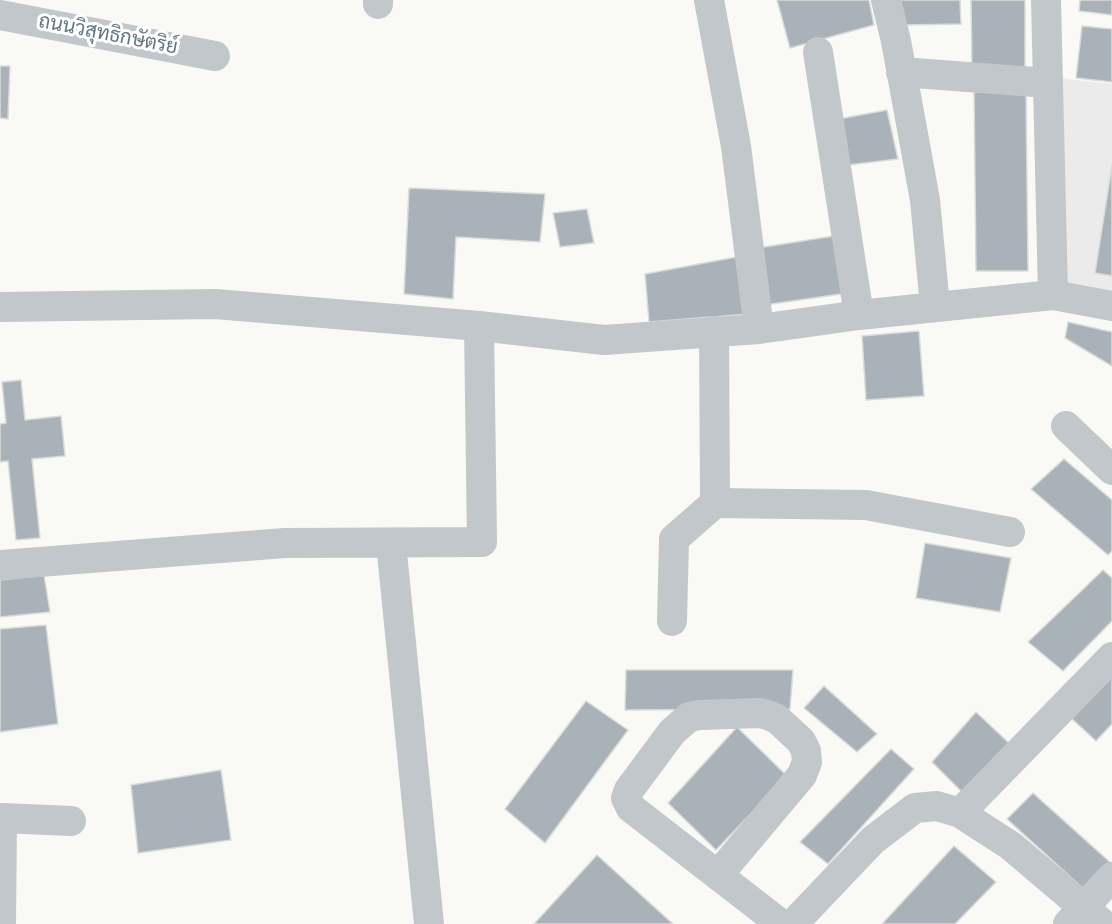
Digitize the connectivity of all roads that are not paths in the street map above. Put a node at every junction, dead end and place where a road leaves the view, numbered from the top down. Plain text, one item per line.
1 (710, 0) edge
2 (886, 0) edge
3 (1046, 0) edge
4 (0, 15) edge
5 (818, 52) dead end
6 (215, 56) dead end
7 (901, 72) junction
8 (1048, 83) junction
9 (1053, 295) junction
10 (935, 306) junction
11 (1112, 306) edge
12 (0, 307) edge
13 (859, 315) junction
14 (479, 326) junction
15 (759, 329) junction
16 (714, 331) junction
17 (1066, 426) dead end
18 (1112, 470) edge
19 (715, 503) junction
20 (1010, 532) dead end
21 (391, 543) junction
22 (0, 565) edge
23 (672, 621) dead end
24 (1112, 657) edge
25 (960, 813) junction
26 (1, 818) edge
27 (71, 821) dead end
28 (718, 875) junction
29 (1112, 877) edge
30 (1085, 919) edge
31 (1, 924) edge
32 (429, 924) edge
33 (781, 924) edge
34 (793, 924) edge

1 - 15 street
2 - 7 street
3 - 8 street
4 - 6 street, ถนนวิสุทธิกษัตริย์
5 - 13 street
7 - 8 street
7 - 10 street
8 - 9 street
9 - 10 street
9 - 11 street
10 - 13 street
12 - 14 street
13 - 15 street
14 - 16 street
14 - 21 street
15 - 16 street
16 - 19 street
17 - 18 street
19 - 20 street
19 - 23 street
21 - 22 street
21 - 32 street
24 - 25 street
25 - 30 street
25 - 34 street
26 - 27 street
26 - 31 street
28 - 28 street
28 - 33 street
29 - 30 street

